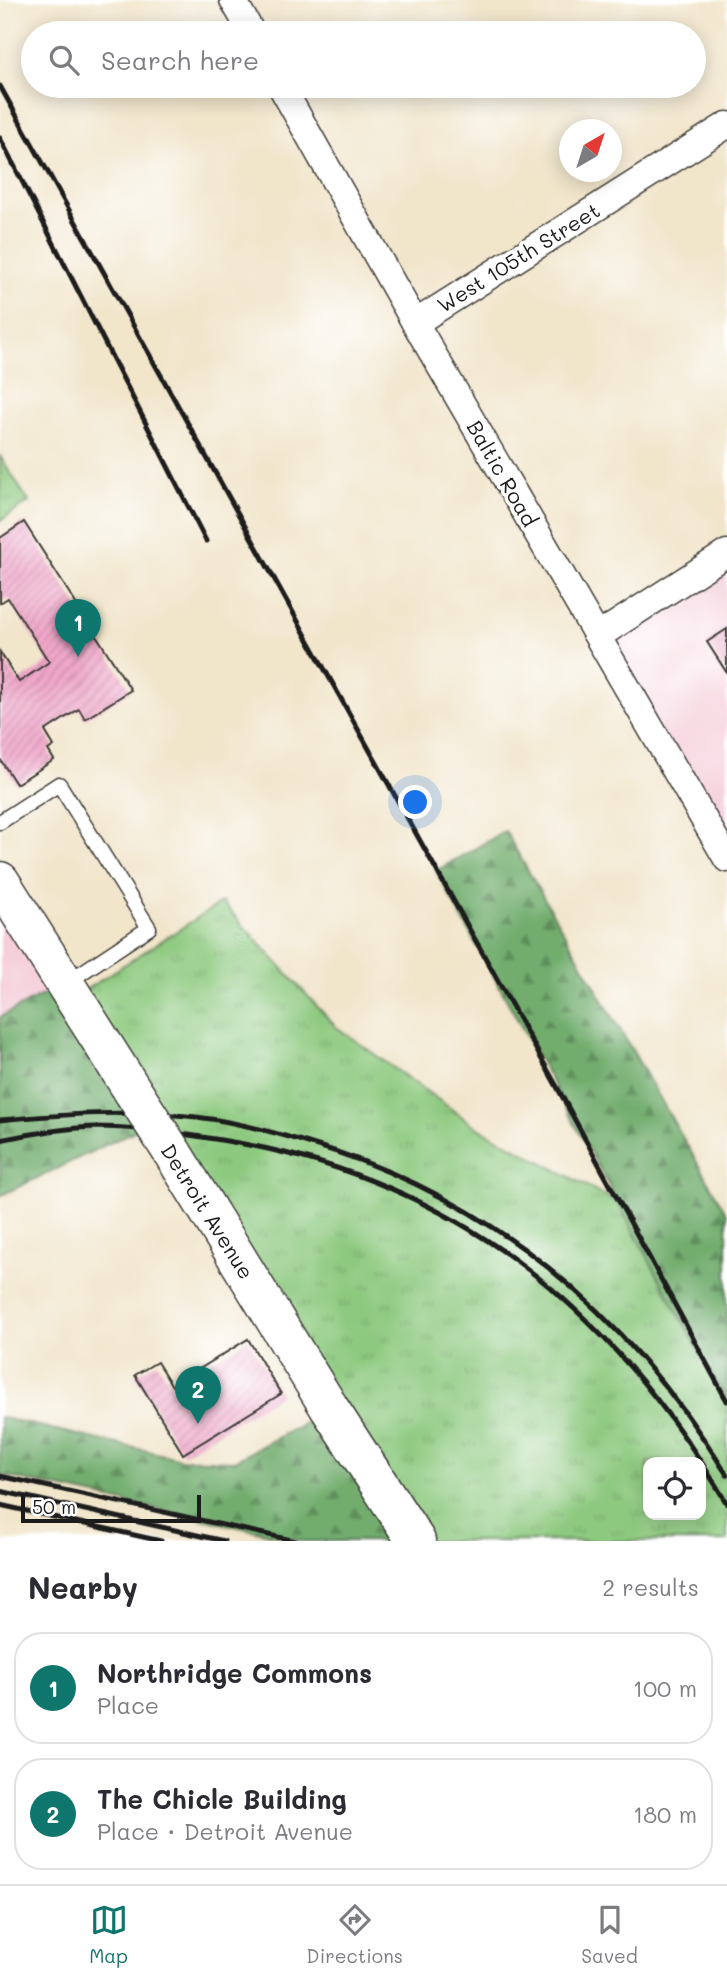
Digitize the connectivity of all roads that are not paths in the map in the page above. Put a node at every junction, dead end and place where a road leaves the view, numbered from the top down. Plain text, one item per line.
1 (288, 98) edge
2 (727, 125) edge
3 (415, 323) junction
4 (727, 553) edge
5 (598, 636) junction
6 (0, 822) edge
7 (727, 859) edge
8 (0, 881) edge
9 (65, 984) junction
10 (416, 1541) edge

1 - 3 street, Baltic Road
2 - 3 street, West 105th Street
3 - 5 street, Baltic Road
4 - 5 street
5 - 7 street, Baltic Road
6 - 9 lane
8 - 9 main road, Detroit Avenue
9 - 10 main road, Detroit Avenue, bridge

